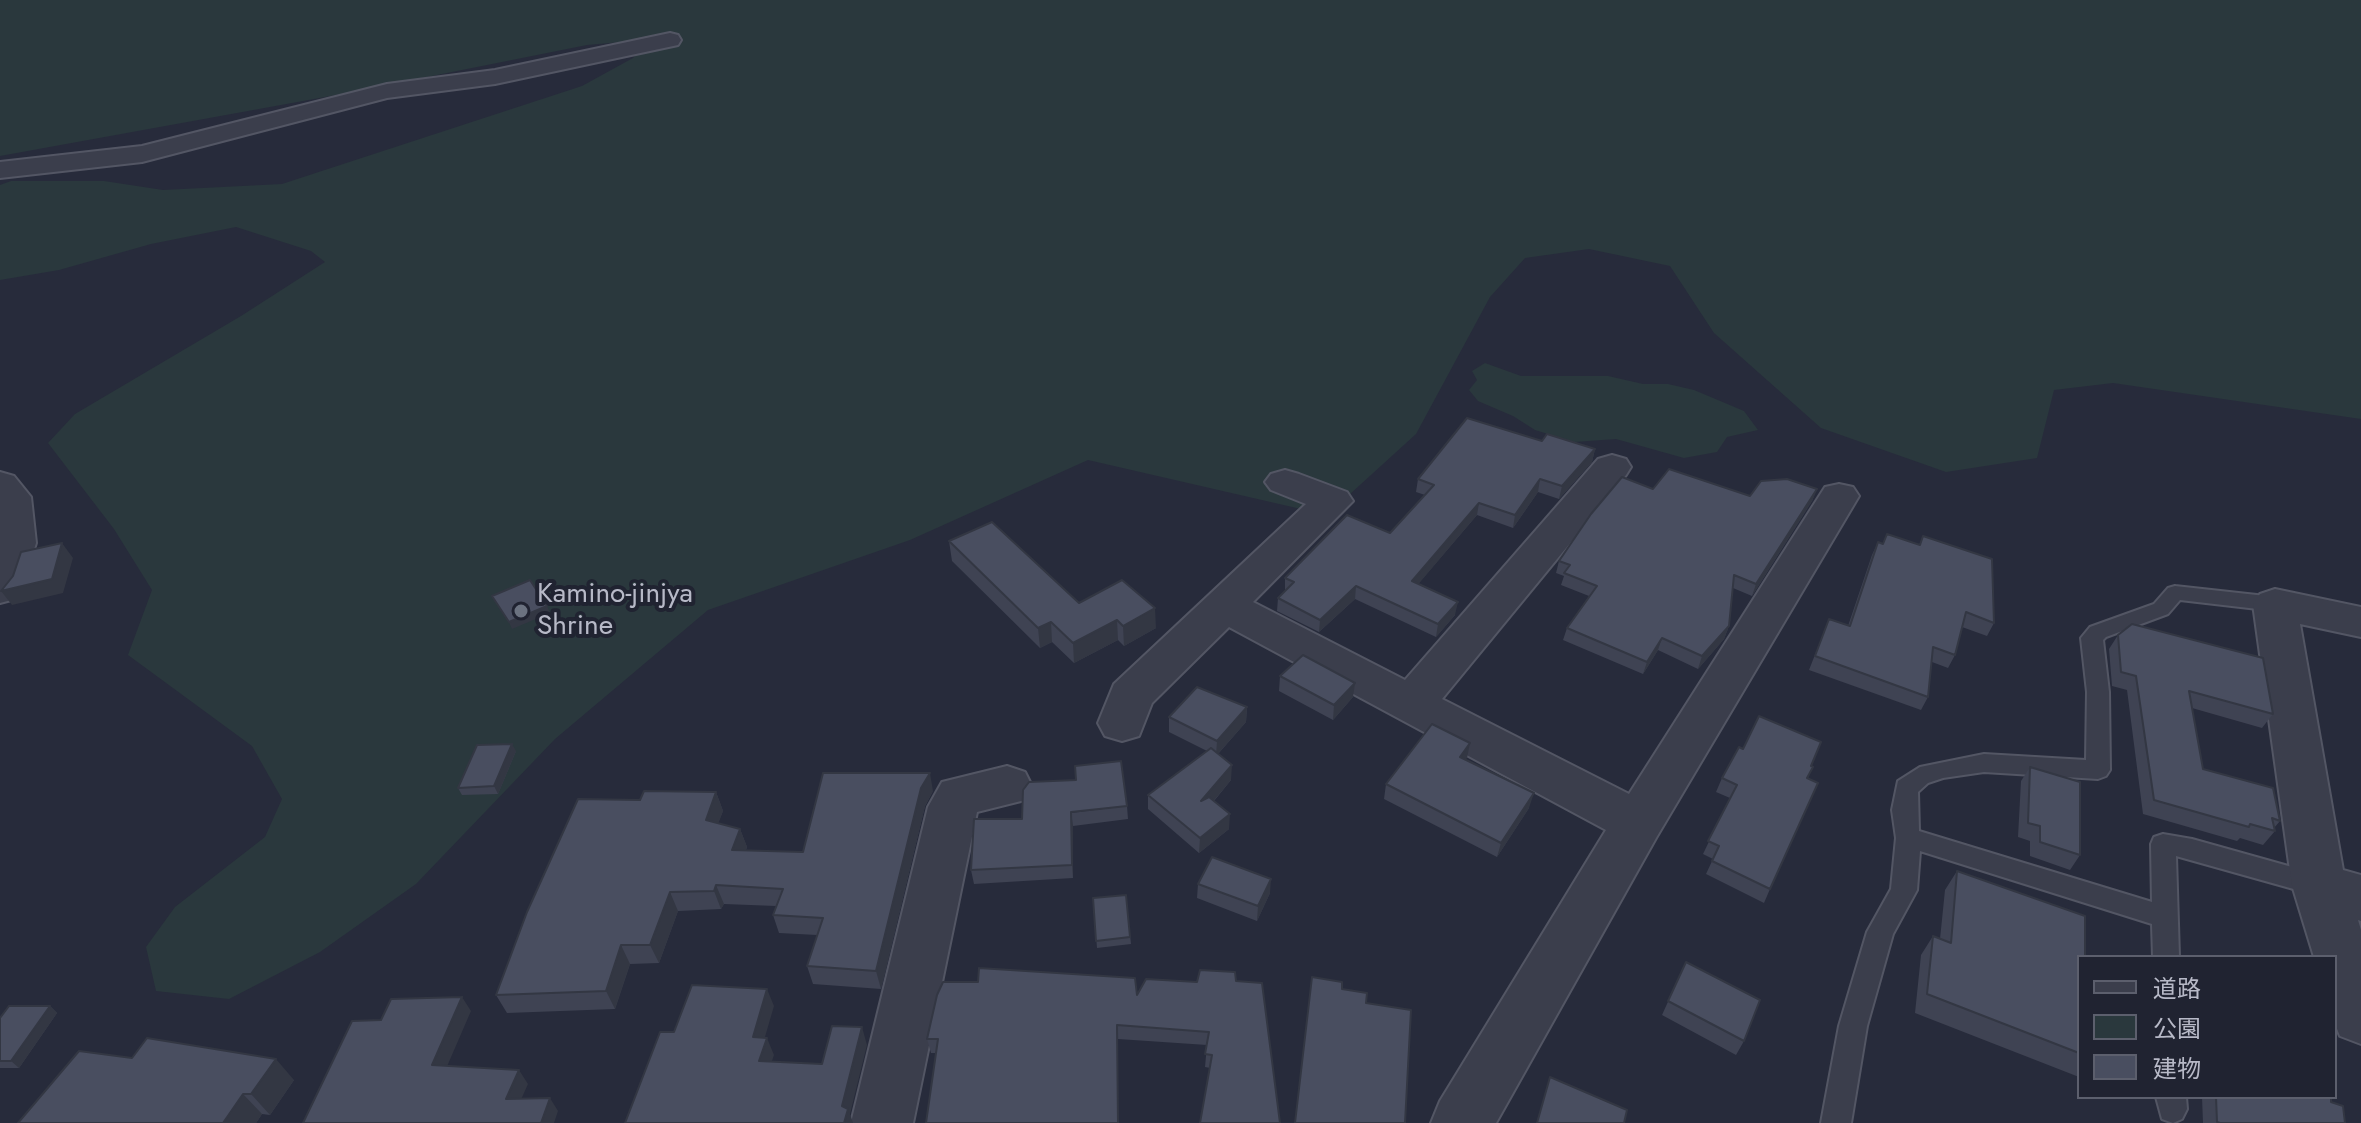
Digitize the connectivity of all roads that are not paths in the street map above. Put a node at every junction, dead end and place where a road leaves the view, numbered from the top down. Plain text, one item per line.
1 (670, 40) dead end
2 (0, 170) edge
3 (1612, 467) dead end
4 (1285, 482) dead end
5 (0, 484) edge
6 (1839, 496) dead end
7 (0, 589) edge
8 (2275, 604) junction
9 (1225, 606) junction
10 (2361, 622) edge
11 (1412, 703) junction
12 (1122, 723) dead end
13 (1007, 786) dead end
14 (1638, 823) junction
15 (1908, 838) junction
16 (2340, 891) edge
17 (2165, 917) junction
18 (2166, 955) edge
19 (2361, 1017) edge
20 (882, 1123) edge
21 (1462, 1123) edge
22 (1836, 1123) edge

1 - 2 street
3 - 11 street
4 - 9 street
5 - 7 street
6 - 14 street
8 - 10 street
8 - 15 lane
8 - 16 street
9 - 11 street
9 - 12 street
11 - 14 street
13 - 20 street
14 - 21 street
15 - 17 lane
15 - 22 lane
16 - 17 lane
16 - 19 street
17 - 18 lane

